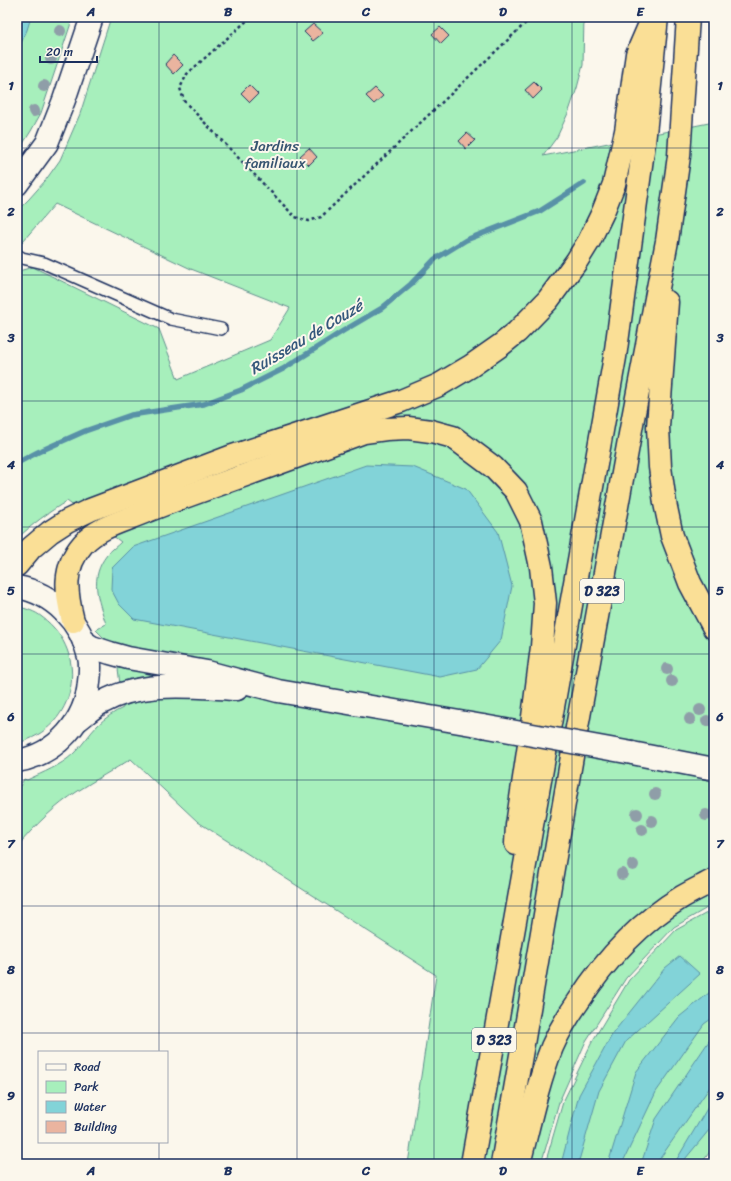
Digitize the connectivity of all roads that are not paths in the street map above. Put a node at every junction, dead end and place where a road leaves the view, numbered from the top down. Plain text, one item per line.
1 (92, 17) edge
2 (652, 17) edge
3 (657, 17) edge
4 (688, 17) edge
5 (17, 184) edge
6 (667, 241) junction
7 (17, 255) edge
8 (221, 329) dead end
9 (17, 565) edge
10 (17, 587) edge
11 (73, 621) junction
12 (714, 628) edge
13 (84, 642) junction
14 (278, 691) junction
15 (76, 723) junction
16 (19, 764) edge
17 (714, 769) edge
18 (707, 884) edge
19 (516, 917) junction
20 (472, 1164) edge
21 (502, 1164) edge
22 (519, 1164) edge

1 - 5 main road
2 - 9 highway
3 - 19 highway, D 323
4 - 6 highway, D 323
6 - 12 highway
6 - 21 highway, D 323
7 - 8 lane
10 - 11 main road
11 - 13 main road
11 - 19 highway
13 - 14 main road
13 - 15 main road
14 - 15 main road
14 - 17 main road, bridge
15 - 16 main road
18 - 22 highway
19 - 20 highway, D 323

